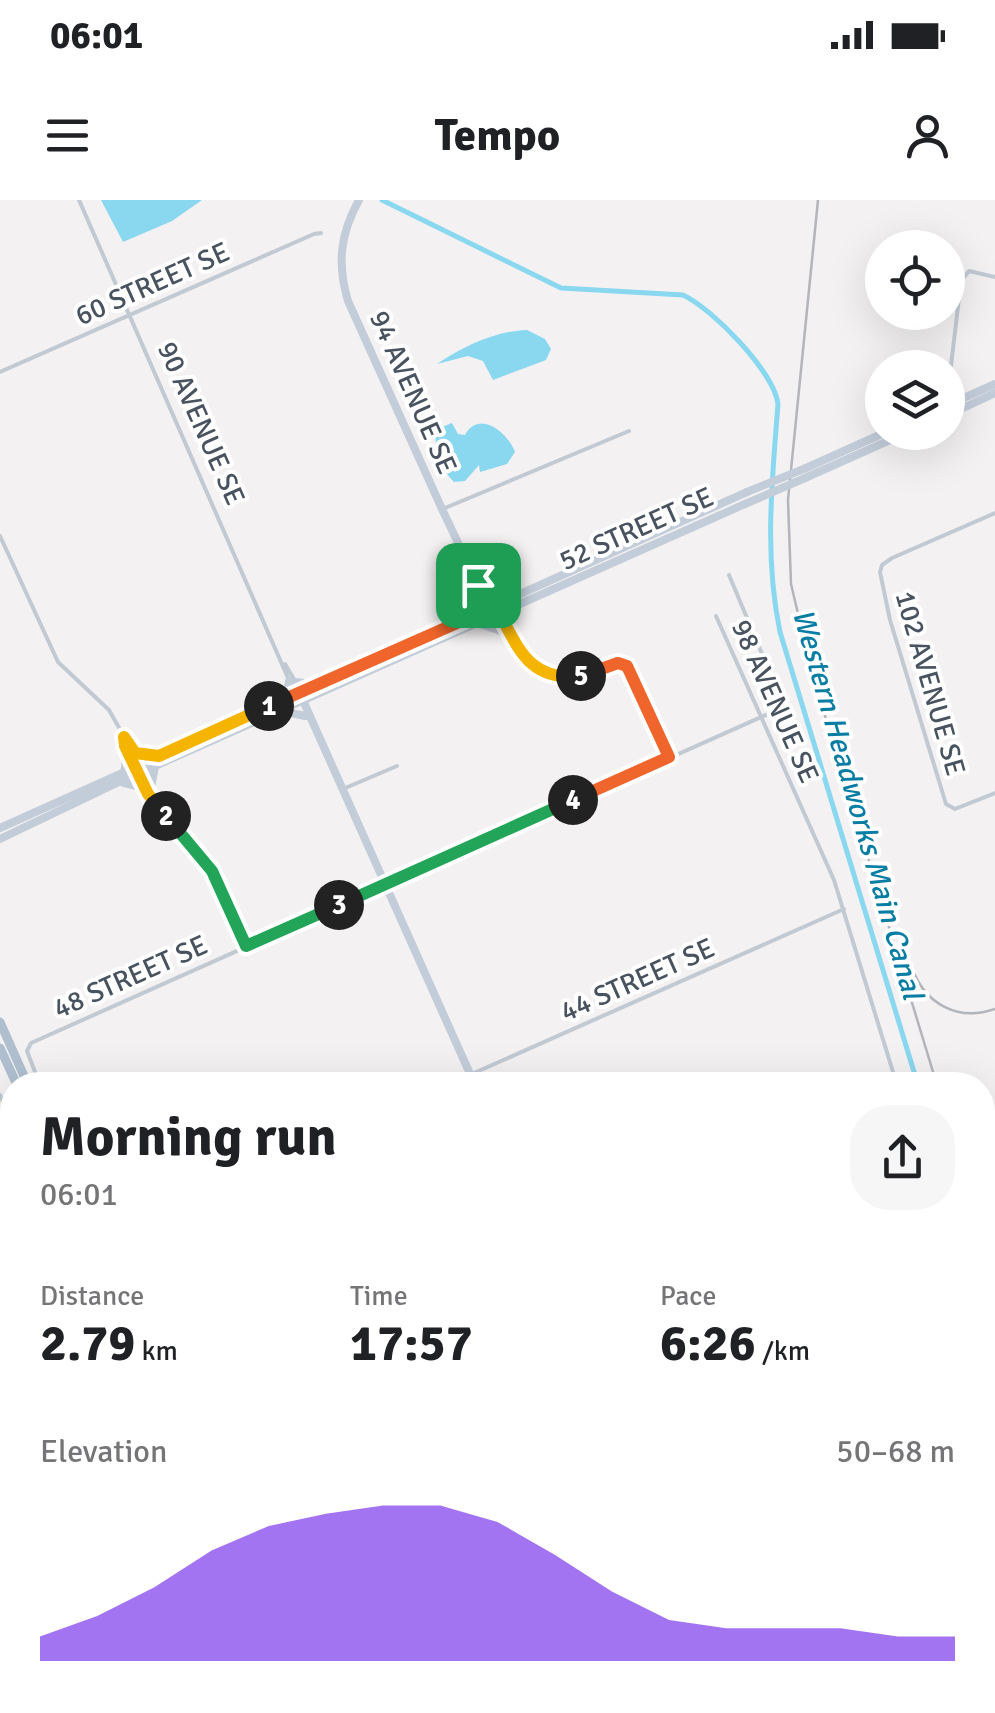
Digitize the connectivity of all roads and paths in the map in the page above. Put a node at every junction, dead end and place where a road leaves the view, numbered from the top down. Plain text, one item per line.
1 (78, 200) edge
2 (359, 200) edge
3 (321, 233) dead end
4 (995, 277) edge
5 (129, 315) junction
6 (953, 350) edge
7 (0, 372) edge
8 (995, 384) edge
9 (995, 394) edge
10 (965, 397) edge
11 (965, 407) edge
12 (629, 431) dead end
13 (865, 443) edge
14 (865, 449) edge
15 (806, 473) junction
16 (442, 510) junction
17 (995, 513) edge
18 (0, 536) edge
19 (729, 576) dead end
20 (481, 592) junction
21 (510, 600) junction
22 (492, 612) junction
23 (716, 616) dead end
24 (475, 619) junction
25 (501, 631) junction
26 (520, 653) junction
27 (292, 681) junction
28 (318, 684) junction
29 (318, 694) junction
30 (297, 698) junction
31 (277, 711) junction
32 (761, 716) junction
33 (309, 718) junction
34 (132, 753) junction
35 (159, 756) junction
36 (669, 757) junction
37 (397, 766) dead end
38 (156, 767) junction
39 (139, 769) junction
40 (124, 772) junction
41 (119, 782) junction
42 (148, 788) junction
43 (342, 789) junction
44 (995, 793) edge
45 (0, 828) edge
46 (0, 839) edge
47 (385, 884) junction
48 (844, 910) junction
49 (246, 946) junction
50 (0, 1022) edge
51 (0, 1048) edge
52 (10, 1072) edge
53 (22, 1072) edge
54 (35, 1072) edge
55 (469, 1072) edge
56 (477, 1072) edge
57 (893, 1072) edge

1 - 5 street, 90 AVENUE SE
2 - 16 main road, 94 AVENUE SE
3 - 5 street, 60 STREET SE
4 - 6 street
5 - 7 street, 60 STREET SE
5 - 27 street, 90 AVENUE SE
8 - 10 main road
9 - 11 main road
12 - 16 street
13 - 15 main road, 52 STREET SE
14 - 15 main road, 52 STREET SE
15 - 21 main road, 52 STREET SE, bridge
15 - 22 main road, 52 STREET SE, bridge
16 - 20 main road, 94 AVENUE SE
17 - 44 street, 102 AVENUE SE
18 - 34 street
19 - 32 street
20 - 21 main road
20 - 22 main road, 94 AVENUE SE
20 - 24 main road
21 - 22 main road, 52 STREET SE
22 - 24 main road, 52 STREET SE
22 - 25 street, 94 AVENUE SE
22 - 26 street, 94 AVENUE SE
23 - 32 street, 98 AVENUE SE
24 - 25 main road
24 - 28 main road, 52 STREET SE
24 - 29 main road, 52 STREET SE
25 - 26 street, 94 AVENUE SE
26 - 36 street, 94 AVENUE SE
27 - 28 main road
27 - 30 main road
27 - 30 street, 90 AVENUE SE
28 - 30 main road, 52 STREET SE
29 - 30 main road, 52 STREET SE
29 - 33 main road
30 - 31 main road, 52 STREET SE
30 - 33 main road, 90 AVENUE SE
30 - 35 main road, 52 STREET SE
31 - 33 main road
31 - 38 main road, 52 STREET SE
32 - 36 street, 48 STREET SE
32 - 48 street, 98 AVENUE SE
33 - 43 main road, 90 AVENUE SE
34 - 35 main road
34 - 39 street
34 - 40 main road
35 - 39 main road, 52 STREET SE
36 - 47 street, 48 STREET SE
37 - 43 street
38 - 39 main road, 52 STREET SE
38 - 42 main road
39 - 40 main road, 52 STREET SE
39 - 41 main road, 52 STREET SE
39 - 42 street
40 - 45 main road, 52 STREET SE
41 - 42 main road
41 - 46 main road, 52 STREET SE
42 - 49 street
43 - 47 main road, 90 AVENUE SE
47 - 49 street, 48 STREET SE
47 - 55 main road, 90 AVENUE SE
48 - 56 street, 44 STREET SE
48 - 57 street, 98 AVENUE SE
49 - 54 street, 48 STREET SE
50 - 53 main road
51 - 52 main road

